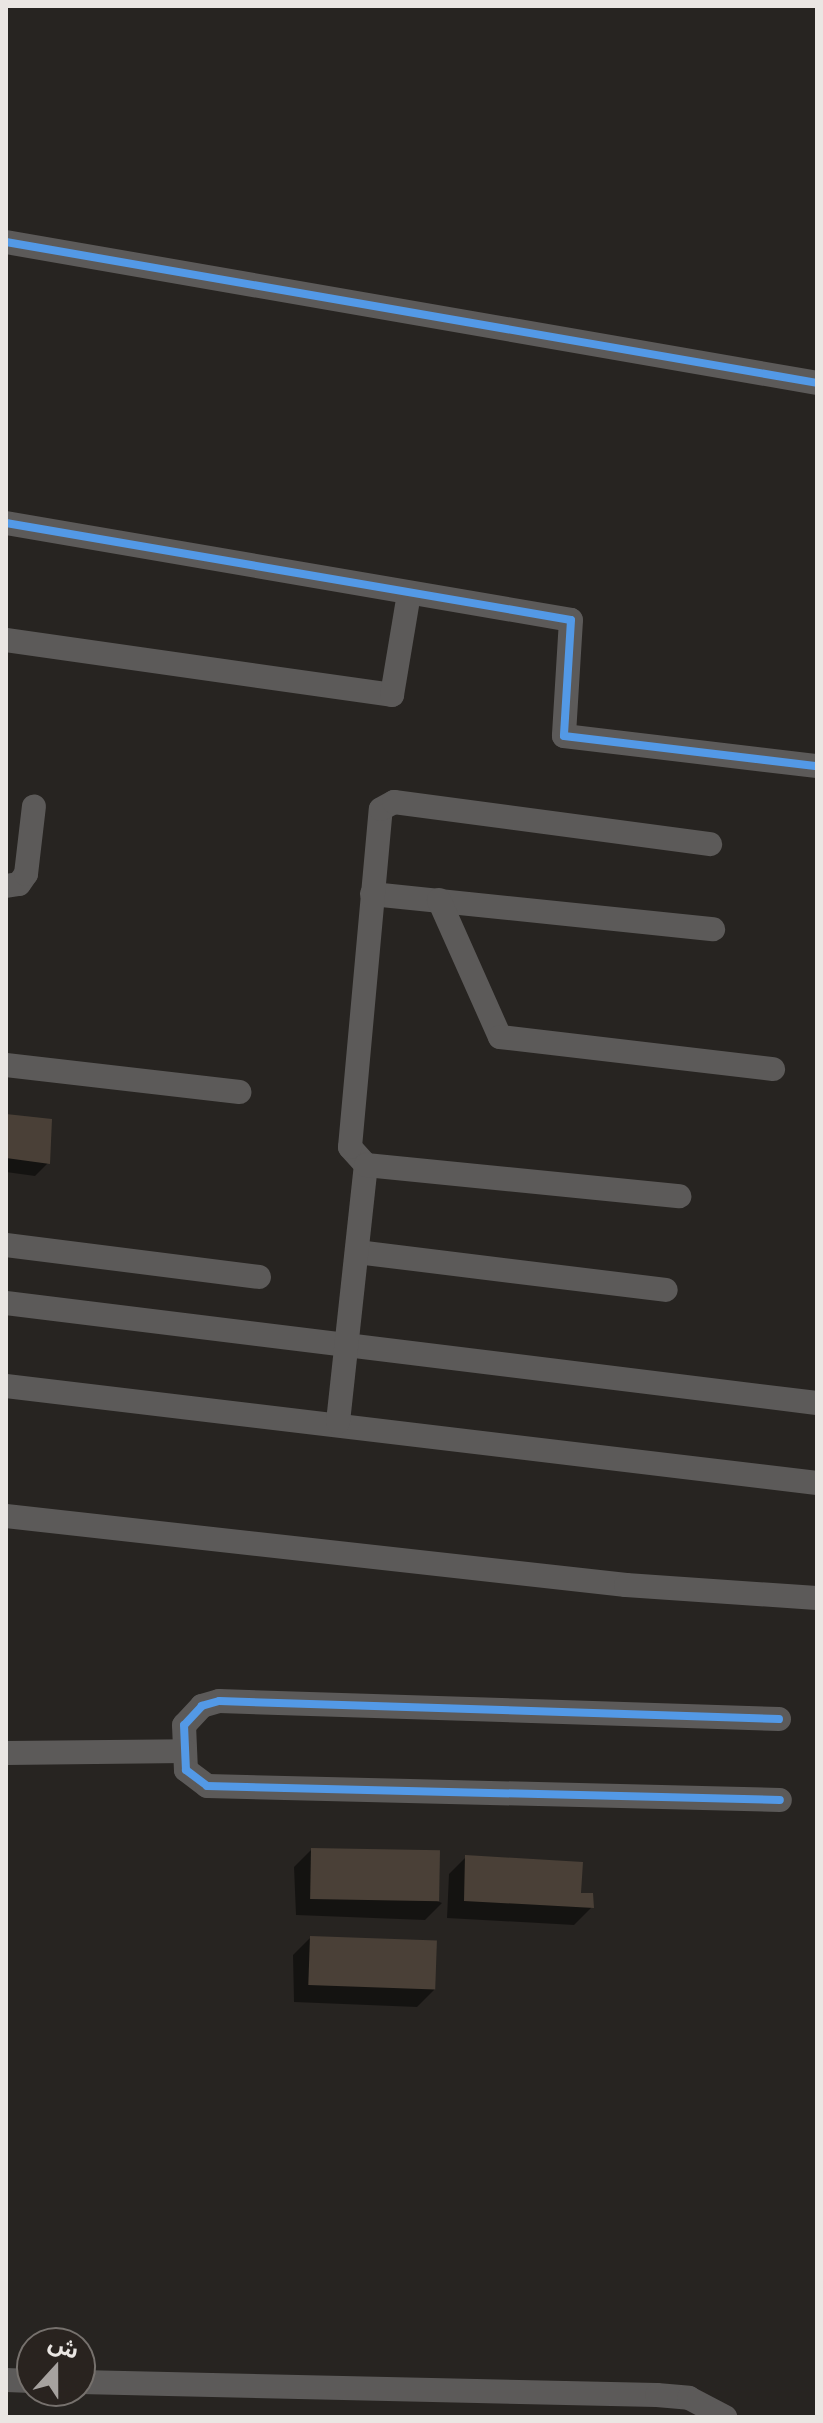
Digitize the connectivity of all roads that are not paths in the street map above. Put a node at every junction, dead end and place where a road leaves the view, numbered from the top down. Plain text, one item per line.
1 (6, 242) edge
2 (817, 383) edge
3 (6, 523) edge
4 (409, 593) junction
5 (6, 640) edge
6 (817, 766) edge
7 (34, 806) dead end
8 (710, 844) dead end
9 (6, 886) edge
10 (372, 894) junction
11 (439, 900) junction
12 (713, 929) dead end
13 (6, 1065) edge
14 (773, 1069) dead end
15 (239, 1092) dead end
16 (366, 1165) junction
17 (679, 1196) dead end
18 (6, 1245) edge
19 (357, 1252) junction
20 (259, 1277) dead end
21 (666, 1290) dead end
22 (6, 1303) edge
23 (347, 1344) junction
24 (6, 1386) edge
25 (817, 1403) edge
26 (338, 1422) junction
27 (817, 1483) edge
28 (6, 1516) edge
29 (817, 1598) edge
30 (779, 1719) dead end
31 (185, 1751) junction
32 (6, 1753) edge
33 (780, 1800) dead end
34 (96, 2382) edge
35 (725, 2417) edge

1 - 2 street
3 - 4 street
4 - 5 street
4 - 6 street
7 - 9 street
8 - 10 street
10 - 11 street
10 - 16 street
11 - 12 street
11 - 14 street
13 - 15 street
16 - 17 street
16 - 19 street
18 - 20 street
19 - 21 street
19 - 23 street
22 - 23 street
23 - 25 street
23 - 26 street
24 - 26 street
26 - 27 street
28 - 29 street
30 - 31 street
31 - 32 street
31 - 33 street
34 - 35 street

